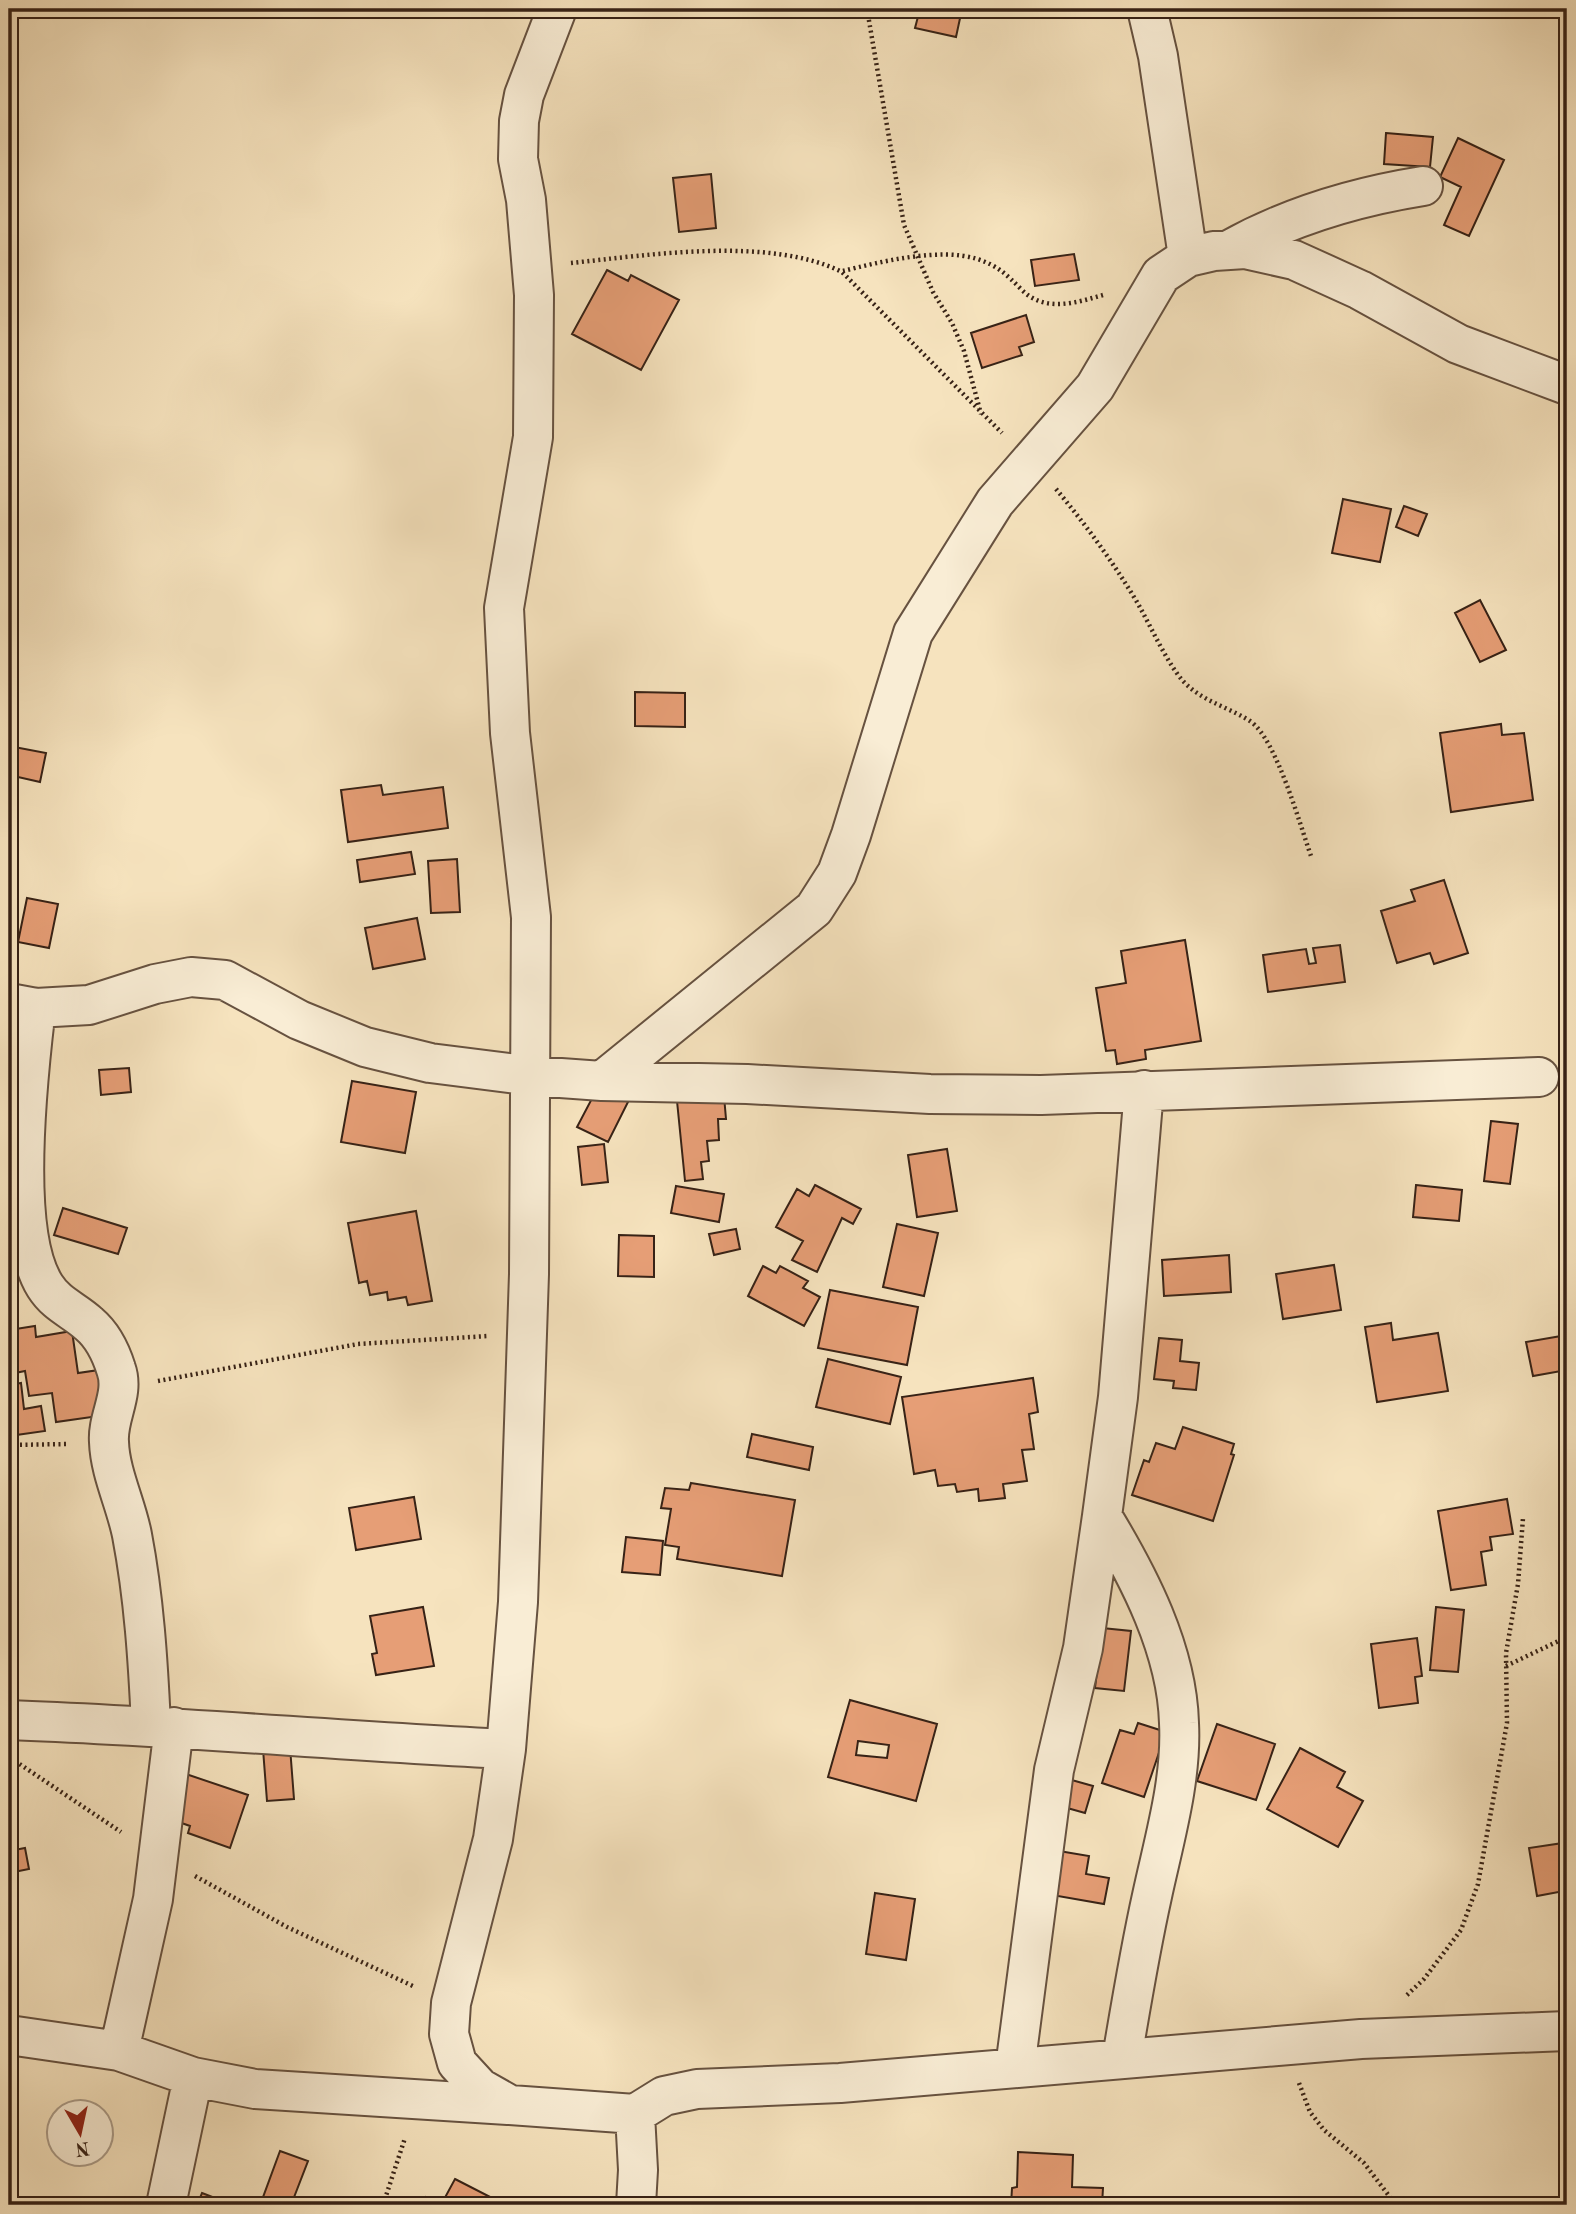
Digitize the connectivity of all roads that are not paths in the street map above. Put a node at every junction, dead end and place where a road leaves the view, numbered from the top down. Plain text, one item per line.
1 (557, 9) edge
2 (1147, 9) edge
3 (1423, 186) dead end
4 (1229, 250) junction
5 (1175, 266) junction
6 (1567, 385) edge
7 (22, 1005) edge
8 (533, 1076) junction
9 (1539, 1077) dead end
10 (602, 1081) junction
11 (1144, 1090) junction
12 (1102, 1516) junction
13 (9, 1720) edge
14 (162, 1726) junction
15 (506, 1749) junction
16 (1567, 2031) edge
17 (9, 2035) edge
18 (119, 2051) junction
19 (1122, 2058) junction
20 (1015, 2068) junction
21 (192, 2077) junction
22 (510, 2105) junction
23 (635, 2114) junction
24 (166, 2205) edge
25 (636, 2205) edge

1 - 8 street
2 - 5 street
3 - 4 street
4 - 5 street
4 - 6 street
5 - 10 street
7 - 8 street
7 - 14 street
8 - 10 street
8 - 15 street
9 - 11 street
10 - 11 street
11 - 12 street
12 - 19 street
12 - 20 street
13 - 14 street
14 - 15 street
14 - 18 street
15 - 22 street
16 - 19 street
17 - 18 street
18 - 21 street
19 - 20 street
20 - 23 street
21 - 22 street
21 - 24 street
22 - 23 street
23 - 25 street

